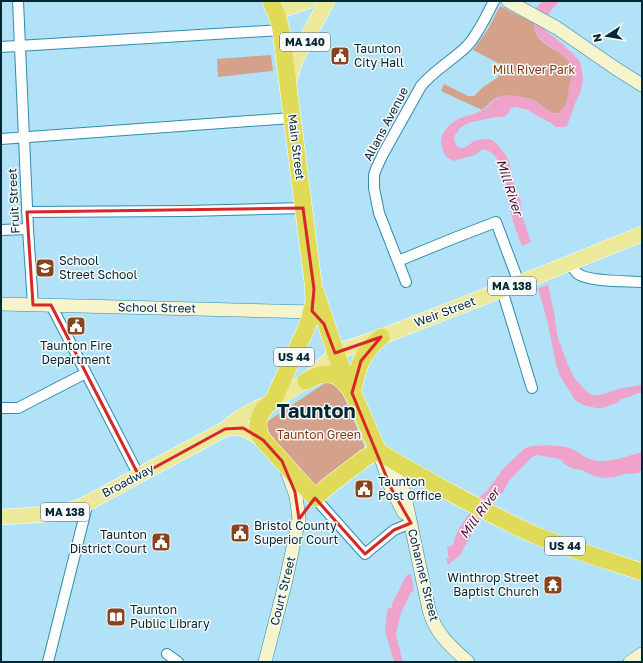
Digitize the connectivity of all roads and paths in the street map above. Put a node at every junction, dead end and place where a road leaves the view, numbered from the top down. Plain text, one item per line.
1 (18, 1) edge
2 (327, 1) edge
3 (494, 1) edge
4 (508, 1) edge
5 (305, 2) edge
6 (274, 6) edge
7 (314, 25) junction
8 (281, 30) junction
9 (20, 46) junction
10 (1, 47) edge
11 (642, 85) edge
12 (288, 86) junction
13 (292, 118) junction
14 (24, 137) junction
15 (1, 139) edge
16 (303, 208) junction
17 (28, 212) junction
18 (28, 229) junction
19 (1, 230) edge
20 (642, 234) edge
21 (398, 260) junction
22 (570, 264) junction
23 (406, 282) dead end
24 (642, 282) edge
25 (313, 283) junction
26 (519, 284) junction
27 (502, 290) junction
28 (1, 304) edge
29 (33, 305) junction
30 (51, 305) junction
31 (312, 312) junction
32 (329, 334) junction
33 (381, 337) junction
34 (336, 354) junction
35 (86, 373) junction
36 (306, 382) junction
37 (532, 388) dead end
38 (352, 393) junction
39 (271, 403) junction
40 (1, 408) edge
41 (225, 429) junction
42 (263, 440) junction
43 (378, 451) junction
44 (282, 460) junction
45 (139, 476) junction
46 (315, 498) junction
47 (88, 502) junction
48 (1, 517) edge
49 (299, 519) junction
50 (410, 523) junction
51 (642, 572) edge
52 (167, 654) dead end
53 (642, 654) edge
54 (48, 662) edge
55 (178, 662) edge
56 (265, 662) edge
57 (467, 662) edge
58 (630, 662) edge

1 - 9 street, Fruit Street
2 - 7 main road, MA 140
3 - 21 street, Allans Avenue
4 - 11 main road
5 - 6 main road
5 - 7 main road
6 - 8 highway, Main Street / US 44
7 - 12 main road, MA 140
8 - 9 street
8 - 12 highway, Main Street / US 44
9 - 10 street
9 - 14 street, Fruit Street
12 - 13 highway, Main Street / US 44
13 - 14 street
13 - 16 highway, Main Street / US 44
14 - 15 street
14 - 17 street, Fruit Street
16 - 17 street
16 - 25 highway, Main Street / US 44
17 - 18 street, Fruit Street
18 - 19 street
18 - 29 street, Fruit Street
20 - 22 main road, Weir Street / MA 138
21 - 23 street, Allans Avenue
21 - 26 street
22 - 24 street
22 - 26 main road, Weir Street / MA 138
25 - 31 highway, Main Street / US 44
25 - 32 highway, Main Street / US 44
26 - 27 main road, Weir Street / MA 138
27 - 33 main road, Weir Street / MA 138
27 - 37 street
28 - 29 main road, School Street
29 - 30 main road, School Street
30 - 31 main road, School Street
30 - 35 street
31 - 32 highway
31 - 39 highway, Main Street / US 44
32 - 34 highway, Main Street / US 44
33 - 34 main road, Weir Street / MA 138
33 - 38 highway, MA 138
34 - 36 main road, MA 138
34 - 38 highway, US 44
35 - 40 street
35 - 45 street
36 - 38 highway
36 - 39 main road, MA 138
38 - 43 highway, US 44
39 - 41 main road, Broadway / MA 138
39 - 42 highway, US 44
41 - 42 main road, Broadway / MA 138
41 - 45 main road, Broadway / MA 138
42 - 44 highway, US 44
43 - 46 highway
43 - 50 main road, Cohannet Street
43 - 51 highway, US 44
44 - 46 highway, US 44
44 - 49 main road, Court Street
45 - 47 main road, Broadway / MA 138
46 - 49 main road, Court Street
46 - 50 street
47 - 48 main road, Broadway / MA 138
47 - 54 street
49 - 56 main road, Court Street
50 - 57 main road, Cohannet Street
52 - 55 street
53 - 58 main road

